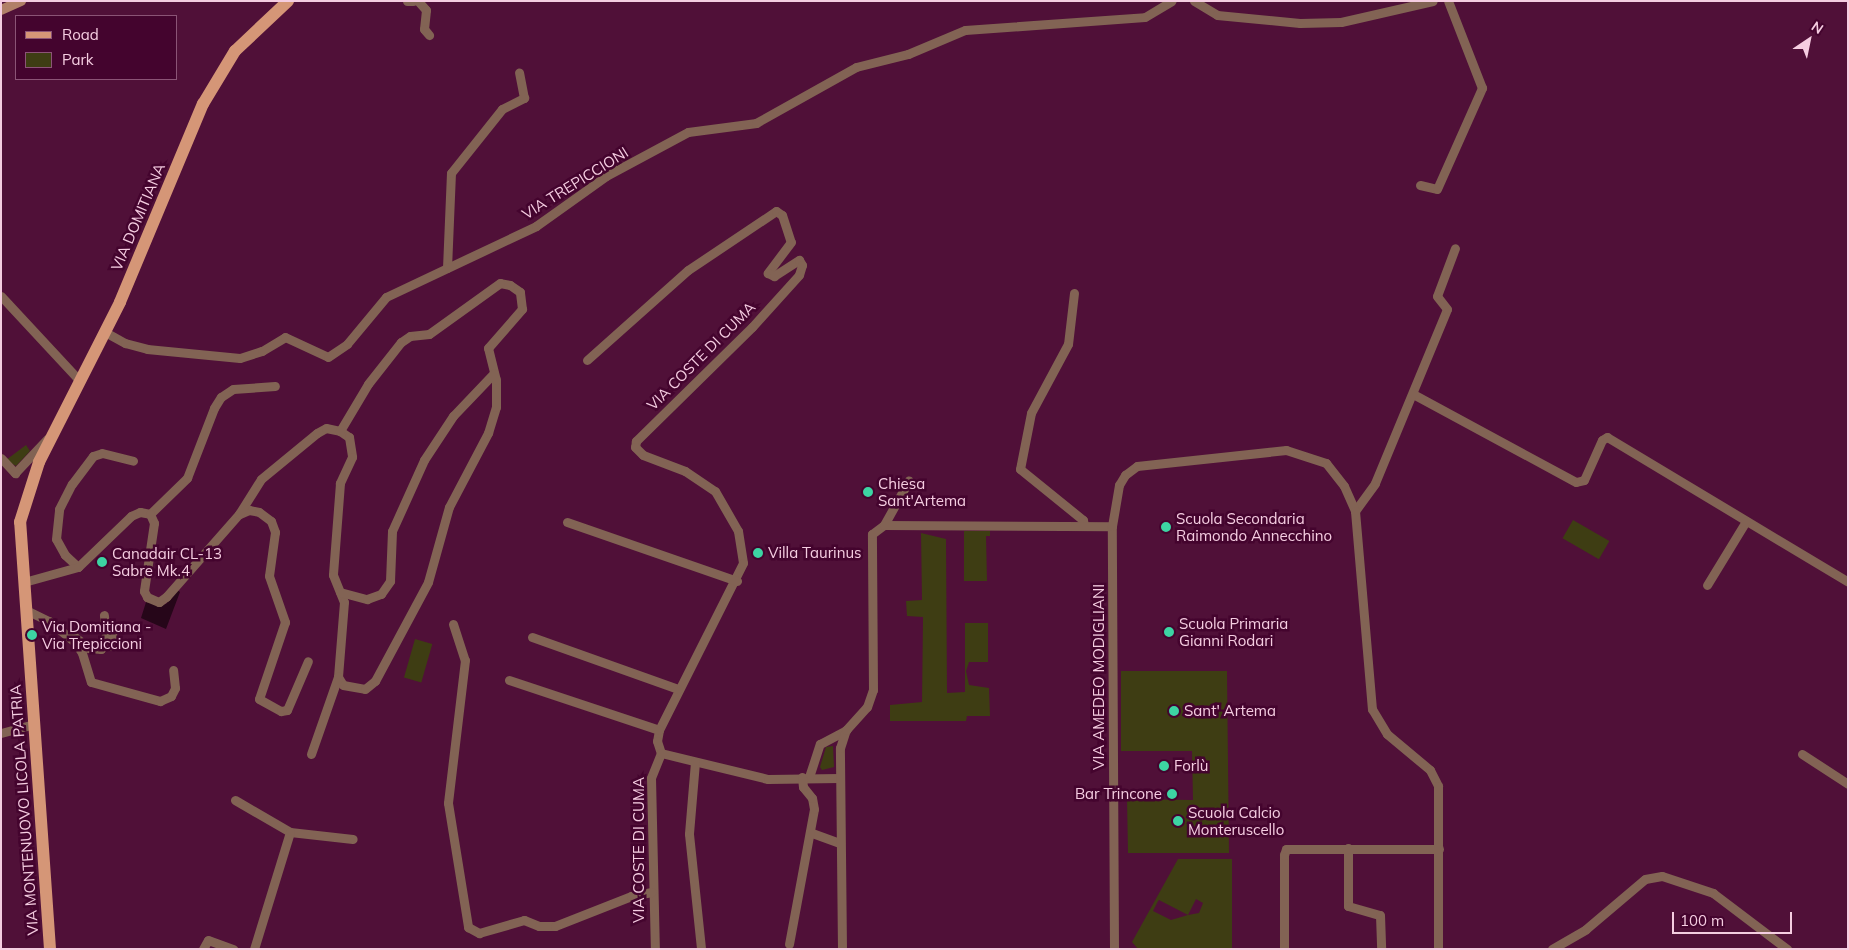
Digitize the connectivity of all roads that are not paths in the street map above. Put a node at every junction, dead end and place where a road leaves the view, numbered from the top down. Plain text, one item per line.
1 (21, 1) edge
2 (288, 1) edge
3 (407, 1) edge
4 (412, 1) edge
5 (418, 1) edge
6 (1172, 1) edge
7 (1194, 1) edge
8 (1433, 1) edge
9 (1448, 1) edge
10 (1, 10) edge
11 (429, 35) dead end
12 (519, 72) dead end
13 (1420, 185) dead end
14 (1455, 248) dead end
15 (447, 268) junction
16 (1074, 294) dead end
17 (1, 296) edge
18 (105, 332) junction
19 (587, 360) dead end
20 (494, 372) junction
21 (80, 381) junction
22 (276, 386) dead end
23 (1413, 394) junction
24 (54, 431) junction
25 (340, 431) junction
26 (1, 458) edge
27 (133, 461) dead end
28 (39, 462) joint
29 (909, 480) dead end
30 (1355, 511) junction
31 (150, 514) junction
32 (240, 514) junction
33 (1746, 521) junction
34 (567, 522) dead end
35 (884, 525) junction
36 (1084, 525) junction
37 (1112, 526) junction
38 (78, 567) junction
39 (737, 581) junction
40 (24, 582) junction
41 (1848, 582) edge
42 (1707, 585) dead end
43 (340, 592) junction
44 (26, 610) junction
45 (104, 615) dead end
46 (453, 624) dead end
47 (114, 628) dead end
48 (63, 632) junction
49 (532, 637) dead end
50 (82, 653) junction
51 (308, 661) dead end
52 (173, 670) dead end
53 (338, 677) junction
54 (509, 680) dead end
55 (678, 689) junction
56 (34, 724) junction
57 (660, 730) junction
58 (846, 730) junction
59 (1, 733) edge
60 (826, 739) junction
61 (840, 748) junction
62 (661, 753) junction
63 (311, 754) dead end
64 (1802, 754) dead end
65 (695, 762) junction
66 (806, 777) junction
67 (840, 782) junction
68 (1848, 784) edge
69 (235, 800) dead end
70 (290, 832) junction
71 (812, 832) junction
72 (353, 839) dead end
73 (840, 843) junction
74 (1348, 848) junction
75 (1439, 849) junction
76 (652, 892) junction
77 (790, 944) dead end
78 (50, 949) edge
79 (203, 949) edge
80 (232, 949) edge
81 (254, 949) edge
82 (654, 949) edge
83 (701, 949) edge
84 (842, 949) edge
85 (1114, 949) edge
86 (1284, 949) edge
87 (1381, 949) edge
88 (1438, 949) edge
89 (1552, 949) edge
90 (1788, 949) edge

1 - 10 street
2 - 18 main road, VIA DOMITIANA
3 - 4 street
5 - 11 street
6 - 15 street, VIA TREPICCIONI
7 - 8 street
9 - 13 street
12 - 15 street
14 - 23 street
15 - 18 street, VIA TREPICCIONI
16 - 36 street
17 - 21 street
18 - 21 main road, VIA DOMITIANA
19 - 39 street, VIA COSTE DI CUMA
20 - 25 street
20 - 43 street
20 - 53 street
21 - 24 main road, VIA DOMITIANA
22 - 31 street
23 - 30 street
23 - 33 street
24 - 26 street
24 - 28 main road, VIA DOMITIANA
25 - 32 street
25 - 43 street
27 - 38 street
28 - 40 main road, VIA MONTENUOVO LICOLA PATRIA
29 - 35 street
30 - 37 street, VIA AMEDEO MODIGLIANI
30 - 75 street, VIA AMEDEO MODIGLIANI
31 - 32 street
31 - 38 street
32 - 51 street
33 - 41 street
33 - 42 street
34 - 39 street
35 - 36 street
35 - 58 street
36 - 37 street
37 - 85 street, VIA AMEDEO MODIGLIANI
38 - 40 street
39 - 55 street, VIA COSTE DI CUMA
40 - 44 main road, VIA MONTENUOVO LICOLA PATRIA
43 - 53 street
44 - 48 street
44 - 56 main road, VIA MONTENUOVO LICOLA PATRIA
45 - 48 street
46 - 76 street
47 - 50 street
48 - 50 street
49 - 55 street
50 - 52 street
53 - 63 street
54 - 57 street
55 - 57 street, VIA COSTE DI CUMA
56 - 59 street
56 - 78 main road, VIA MONTENUOVO LICOLA PATRIA
57 - 62 street, VIA COSTE DI CUMA
58 - 60 street
58 - 61 street
60 - 61 street
60 - 66 street
61 - 67 street
62 - 65 street
62 - 76 street, VIA COSTE DI CUMA
64 - 68 street
65 - 66 street
65 - 83 street
66 - 67 street
66 - 71 street
67 - 73 street
69 - 70 street
70 - 72 street
70 - 81 street
71 - 73 street
71 - 77 street
73 - 84 street
74 - 75 street
74 - 86 street
74 - 87 street
75 - 88 street, VIA AMEDEO MODIGLIANI
76 - 82 street, VIA COSTE DI CUMA
79 - 80 street
89 - 90 street

